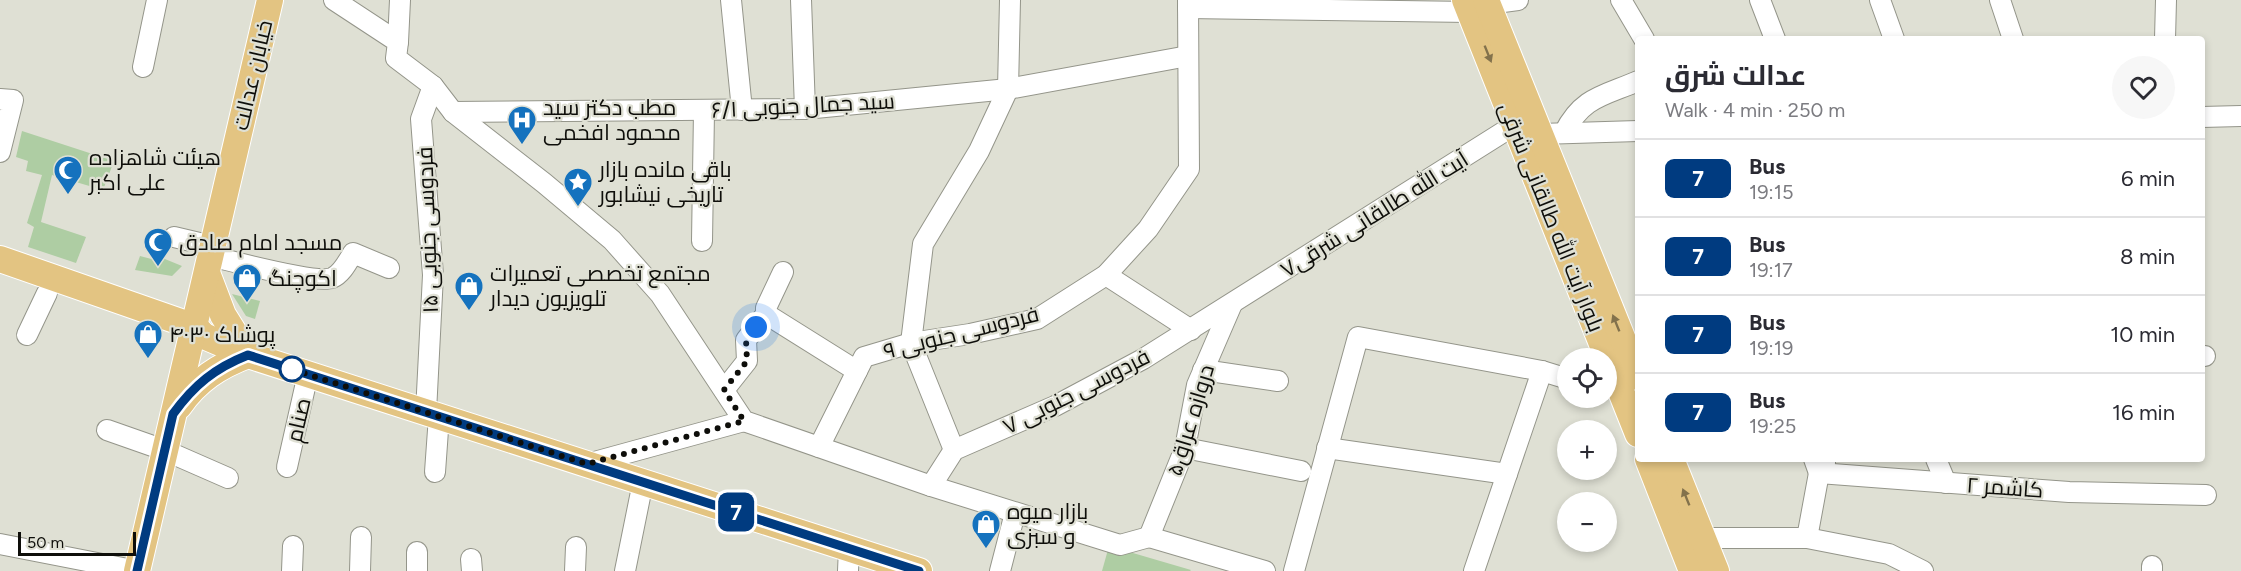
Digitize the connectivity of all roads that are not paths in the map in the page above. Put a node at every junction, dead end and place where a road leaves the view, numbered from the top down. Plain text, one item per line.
1 (157, 0) edge
2 (270, 0) edge
3 (334, 0) edge
4 (400, 0) edge
5 (731, 0) edge
6 (801, 0) edge
7 (1010, 0) edge
8 (1518, 0) edge
9 (1621, 0) edge
10 (1760, 0) edge
11 (1880, 0) edge
12 (2000, 0) edge
13 (2166, 0) edge
14 (1188, 4) edge
15 (1478, 4) edge
16 (1642, 36) edge
17 (1774, 36) edge
18 (1893, 36) edge
19 (2012, 36) edge
20 (2165, 36) edge
21 (398, 42) junction
22 (1188, 56) junction
23 (143, 67) dead end
24 (1635, 82) edge
25 (433, 86) junction
26 (1008, 89) junction
27 (0, 99) edge
28 (806, 109) junction
29 (742, 110) junction
30 (704, 111) junction
31 (453, 112) junction
32 (2241, 116) edge
33 (2205, 117) edge
34 (1516, 124) junction
35 (1635, 130) edge
36 (1552, 134) junction
37 (0, 152) edge
38 (174, 237) dead end
39 (702, 241) dead end
40 (209, 257) junction
41 (0, 259) edge
42 (389, 268) dead end
43 (783, 272) dead end
44 (1106, 275) junction
45 (0, 278) edge
46 (47, 293) junction
47 (1232, 304) junction
48 (766, 314) junction
49 (1191, 330) junction
50 (197, 334) junction
51 (27, 335) dead end
52 (911, 343) junction
53 (248, 355) junction
54 (1203, 370) junction
55 (857, 371) junction
56 (1542, 371) junction
57 (308, 374) junction
58 (1557, 376) edge
59 (1278, 381) dead end
60 (1622, 388) edge
61 (724, 390) junction
62 (173, 414) junction
63 (433, 414) junction
64 (744, 421) junction
65 (1635, 425) edge
66 (107, 430) dead end
67 (819, 447) junction
68 (1185, 448) junction
69 (1327, 448) junction
70 (164, 450) junction
71 (954, 450) junction
72 (1649, 462) edge
73 (1672, 462) edge
74 (1937, 462) edge
75 (587, 464) junction
76 (1820, 464) edge
77 (287, 466) dead end
78 (1301, 471) dead end
79 (435, 472) dead end
80 (1507, 474) junction
81 (228, 478) dead end
82 (644, 482) junction
83 (1946, 483) junction
84 (931, 486) junction
85 (2206, 495) dead end
86 (1015, 513) junction
87 (361, 537) dead end
88 (1149, 537) junction
89 (1703, 538) junction
90 (1808, 538) junction
91 (0, 544) edge
92 (293, 546) dead end
93 (576, 547) dead end
94 (848, 560) edge
95 (137, 571) edge
96 (292, 571) edge
97 (360, 571) edge
98 (575, 571) edge
99 (625, 571) edge
100 (919, 571) edge
101 (1000, 571) edge
102 (1265, 571) edge
103 (1294, 571) edge
104 (1474, 571) edge
105 (1692, 571) edge
106 (1716, 571) edge
107 (1923, 571) edge

1 - 23 street
2 - 40 main road, خیابان عدالت
3 - 21 street
4 - 21 street
5 - 29 street
6 - 28 street
7 - 26 street
8 - 15 street
9 - 16 street
10 - 17 street
11 - 18 street
12 - 19 street
13 - 20 street
14 - 15 street
14 - 22 street, فردوسی جنوبی ۹
15 -> 34 main road, بلوار آیت الله طالقانی شرقی
15 - 36 main road, بلوار آیت الله طالقانی شرقی
21 - 25 street
22 - 26 street, سید جمال جنوبی ۶/۱
22 - 44 street, فردوسی جنوبی ۹
24 - 36 street
25 - 31 street
25 - 63 street, فردوسی جنوبی ۱۵
26 - 28 street, سید جمال جنوبی ۶/۱
26 - 52 street
27 - 37 street
28 - 29 street, سید جمال جنوبی ۶/۱
29 - 30 street, سید جمال جنوبی ۶/۱
30 - 31 street, سید جمال جنوبی ۶/۱
30 - 39 street
31 - 61 street
32 - 33 street
34 - 47 street, آیت الله طالقانی شرقی۷
34 - 60 main road, بلوار آیت الله طالقانی شرقی
35 - 36 street
60 -> 36 main road, بلوار آیت الله طالقانی شرقی
38 - 40 street
40 - 42 street
40 - 50 main road, خیابان عدالت
40 - 53 main road
41 - 50 main road
43 - 48 street
44 - 49 street
44 - 52 street, فردوسی جنوبی ۹
45 - 46 main road
46 - 50 main road
46 - 51 street
47 - 49 street, فردوسی جنوبی ۷
47 - 54 street, دروازه عراق۵
48 - 55 street
48 - 61 street
49 - 71 street, فردوسی جنوبی ۷
50 - 53 main road
50 - 62 main road, خیابان عدالت
52 - 55 street, فردوسی جنوبی ۹
52 - 71 street
53 - 57 main road
53 - 62 main road
54 - 59 street
54 - 68 street, دروازه عراق۵
55 - 67 street, فردوسی جنوبی ۹
56 - 58 street
56 - 69 street
56 - 80 street
57 - 63 main road
57 - 77 street, صنام
60 - 65 main road, بلوار آیت الله طالقانی شرقی
61 - 64 street
62 - 70 main road, خیابان عدالت
63 - 75 main road
63 - 79 street, فردوسی جنوبی ۱۵
64 - 67 street
64 - 75 street
66 - 70 street
67 - 84 street
68 - 78 street
68 - 88 street, دروازه عراق۵
69 - 80 street
69 - 103 street
70 - 81 street
70 - 95 main road, خیابان عدالت
71 - 84 street
72 - 105 main road
89 -> 73 main road
74 - 83 street
75 - 82 main road
76 - 83 street, کاشمر ۲
76 - 90 street
80 - 104 street
82 - 94 main road
82 - 99 street
83 - 85 street, کاشمر ۲
84 - 86 street
86 - 88 street
86 - 101 street
87 - 97 street
88 - 102 street
89 - 90 street
89 - 106 main road
90 - 107 street
91 - 95 street
92 - 96 street
93 - 98 street
94 - 100 main road

